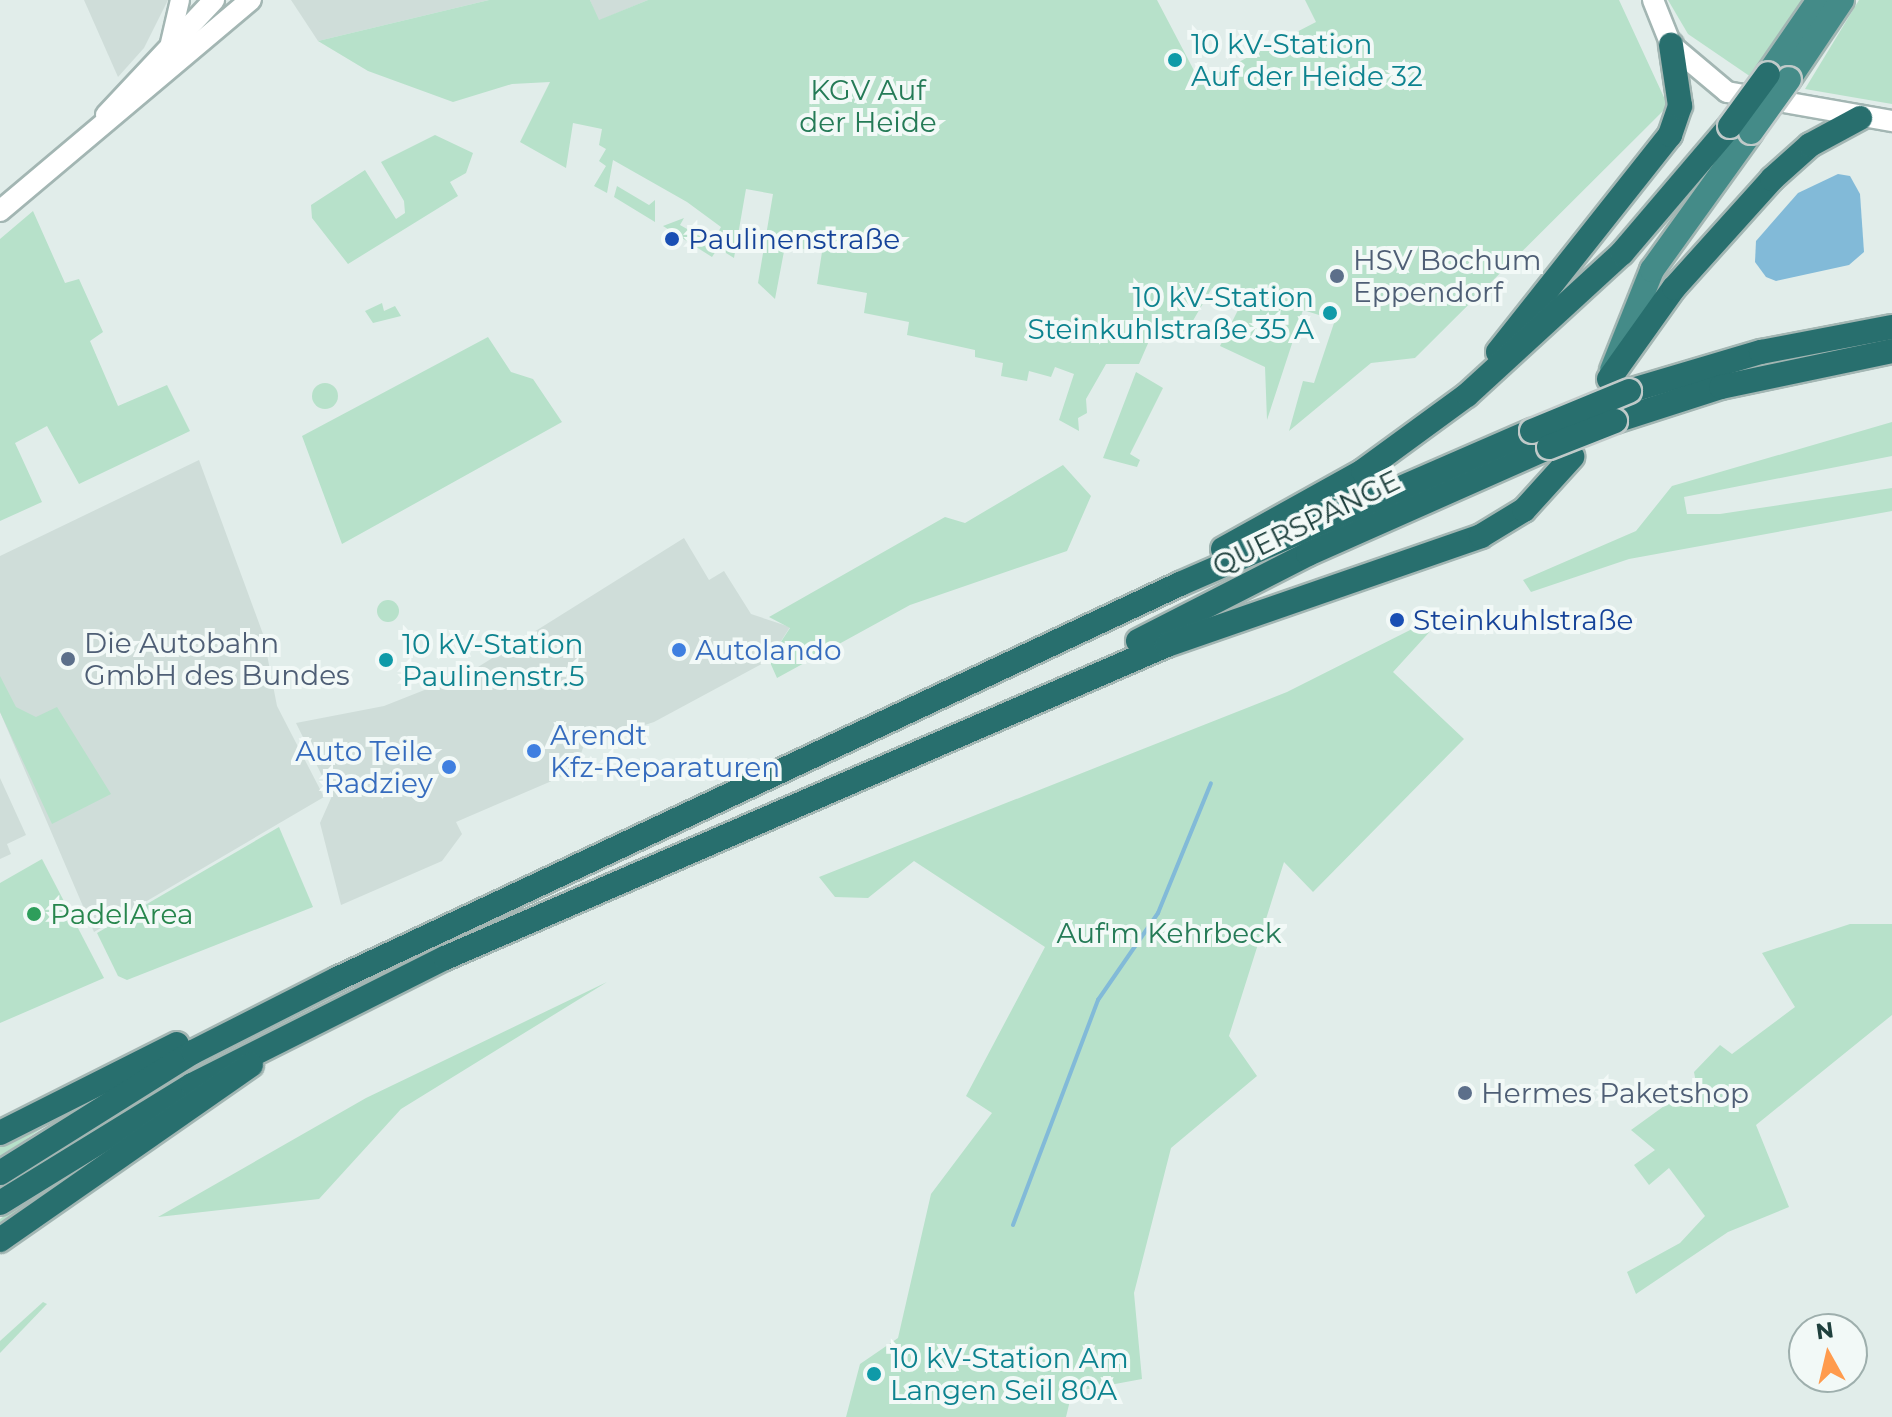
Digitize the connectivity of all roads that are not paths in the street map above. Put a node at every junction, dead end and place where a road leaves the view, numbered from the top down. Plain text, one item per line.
1 (180, 0) edge
2 (217, 0) edge
3 (1653, 0) edge
4 (1819, 0) edge
5 (1842, 0) edge
6 (246, 4) edge
7 (170, 43) junction
8 (1671, 45) junction
9 (1779, 77) junction
10 (1860, 118) junction
11 (1892, 121) edge
12 (96, 127) junction
13 (1741, 129) junction
14 (0, 211) edge
15 (1892, 327) edge
16 (1892, 351) edge
17 (1619, 385) junction
18 (1540, 439) junction
19 (1389, 454) junction
20 (1572, 457) dead end
21 (1178, 579) junction
22 (1188, 626) junction
23 (337, 979) junction
24 (275, 1040) junction
25 (0, 1133) edge
26 (0, 1173) edge
27 (0, 1203) edge
28 (0, 1240) edge

1 - 7 street
2 - 6 main road
2 - 7 main road
3 - 8 main road
4 - 9 highway
5 - 9 highway
6 - 12 main road
7 - 12 main road
8 - 10 main road
8 - 19 highway
9 - 13 highway, bridge
10 - 11 main road
10 - 17 highway
12 - 14 main road
13 - 17 highway
13 - 19 highway
15 - 17 highway, QUERSPANGE
16 - 18 highway, QUERSPANGE, bridge
17 - 18 highway, QUERSPANGE, bridge
18 - 21 highway, QUERSPANGE
18 - 22 highway, QUERSPANGE
19 - 21 highway
20 - 22 highway
21 - 23 highway
22 - 24 highway
23 - 25 highway
23 - 26 highway
24 - 27 highway
24 - 28 highway

